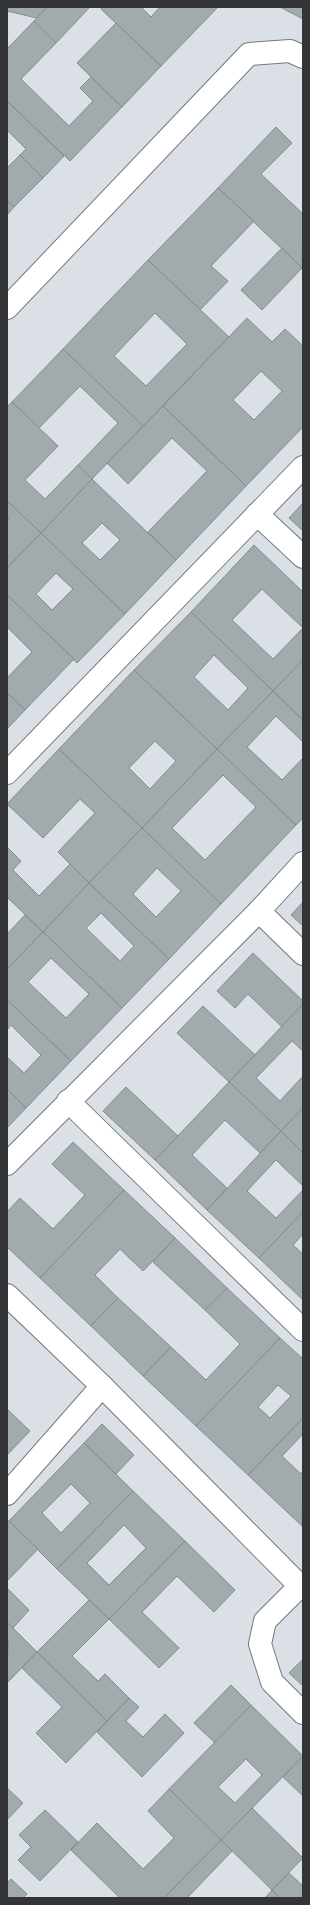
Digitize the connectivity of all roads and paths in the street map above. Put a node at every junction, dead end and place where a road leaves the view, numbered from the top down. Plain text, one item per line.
1 (303, 57) edge
2 (7, 308) edge
3 (303, 468) edge
4 (257, 514) junction
5 (303, 557) edge
6 (7, 773) edge
7 (303, 863) edge
8 (259, 911) junction
9 (303, 954) edge
10 (68, 1101) junction
11 (7, 1164) edge
12 (7, 1295) edge
13 (303, 1330) edge
14 (102, 1386) junction
15 (7, 1494) edge
16 (301, 1584) edge
17 (303, 1713) edge

1 - 2 street
3 - 4 street
4 - 5 street
4 - 6 street
7 - 8 street
8 - 9 street
8 - 10 street
10 - 11 street
10 - 13 street
12 - 14 street
14 - 15 street
14 - 16 street
16 - 17 street

